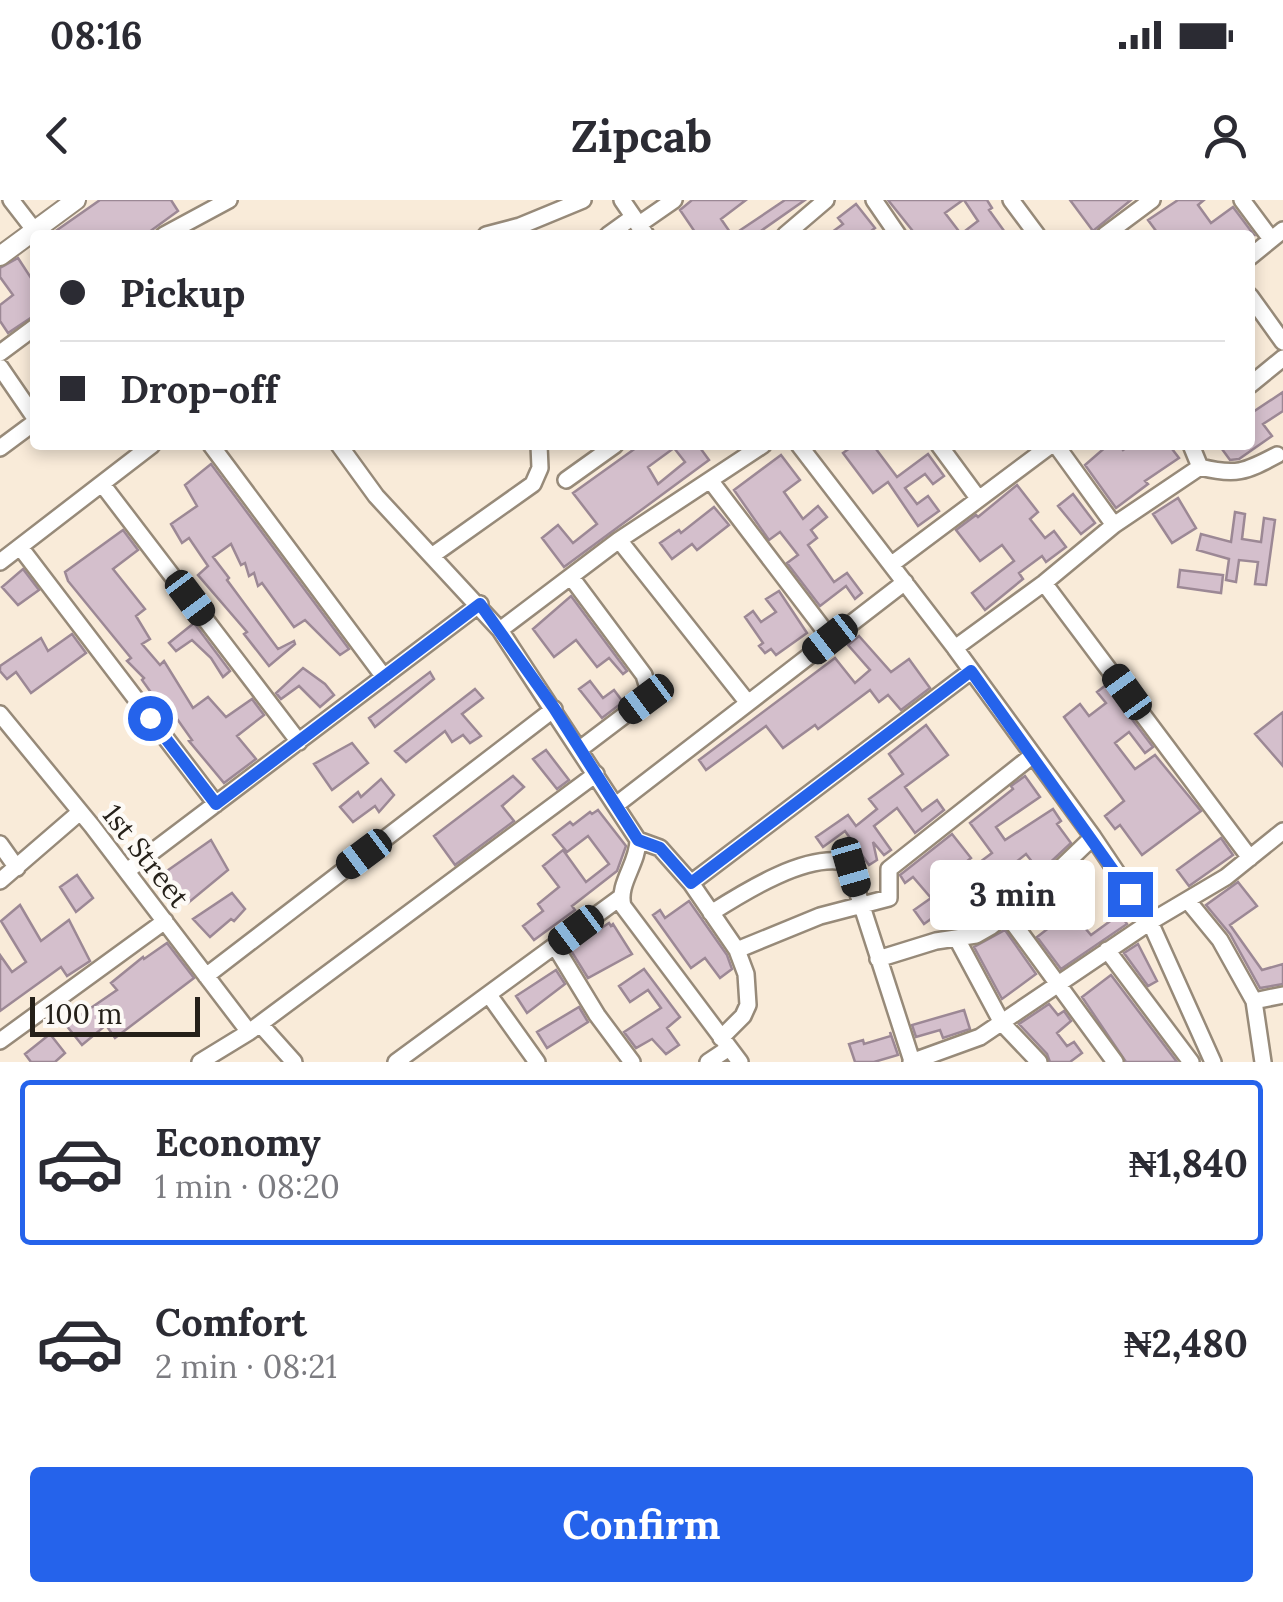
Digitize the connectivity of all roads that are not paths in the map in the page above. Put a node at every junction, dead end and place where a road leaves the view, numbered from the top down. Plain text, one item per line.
1 (11, 200) edge
2 (76, 200) edge
3 (229, 200) edge
4 (584, 200) edge
5 (622, 200) edge
6 (674, 200) edge
7 (826, 200) edge
8 (874, 200) edge
9 (1011, 200) edge
10 (1152, 200) edge
11 (1242, 200) edge
12 (198, 206) edge
13 (639, 226) edge
14 (35, 230) joint
15 (171, 230) edge
16 (505, 230) edge
17 (791, 230) edge
18 (895, 230) edge
19 (1033, 230) edge
20 (1112, 230) edge
21 (30, 234) edge
22 (1277, 235) edge
23 (1255, 254) edge
24 (0, 256) edge
25 (1255, 303) edge
26 (30, 330) edge
27 (1283, 342) edge
28 (0, 353) edge
29 (1283, 358) edge
30 (0, 367) edge
31 (1255, 380) edge
32 (30, 412) edge
33 (30, 424) edge
34 (0, 448) edge
35 (142, 450) edge
36 (215, 450) edge
37 (343, 450) edge
38 (539, 450) edge
39 (607, 450) edge
40 (755, 450) edge
41 (803, 450) edge
42 (943, 450) edge
43 (1046, 450) edge
44 (1057, 450) edge
45 (1193, 450) edge
46 (1281, 456) edge
47 (1200, 467) junction
48 (566, 480) dead end
49 (710, 480) junction
50 (102, 484) junction
51 (978, 498) junction
52 (1114, 525) junction
53 (619, 540) junction
54 (20, 547) junction
55 (433, 555) junction
56 (0, 562) edge
57 (892, 564) junction
58 (570, 577) junction
59 (905, 582) junction
60 (1044, 583) junction
61 (480, 604) junction
62 (500, 630) junction
63 (830, 639) junction
64 (955, 648) junction
65 (971, 671) junction
66 (384, 677) junction
67 (748, 703) junction
68 (554, 708) junction
69 (3, 723) edge
70 (299, 742) junction
71 (580, 749) junction
72 (1033, 755) junction
73 (596, 774) junction
74 (216, 804) junction
75 (616, 805) junction
76 (80, 812) junction
77 (1283, 832) edge
78 (1092, 837) junction
79 (638, 840) junction
80 (0, 844) edge
81 (1250, 858) junction
82 (16, 868) junction
83 (127, 872) junction
84 (0, 881) edge
85 (691, 883) junction
86 (620, 896) junction
87 (1188, 901) junction
88 (862, 904) junction
89 (711, 912) junction
90 (1008, 916) junction
91 (165, 921) junction
92 (1150, 922) junction
93 (957, 938) junction
94 (554, 946) junction
95 (737, 950) junction
96 (1107, 950) junction
97 (878, 958) junction
98 (206, 976) junction
99 (1057, 985) junction
100 (1283, 994) edge
101 (490, 995) junction
102 (1254, 1000) junction
103 (1002, 1023) junction
104 (254, 1028) junction
105 (0, 1041) edge
106 (725, 1043) junction
107 (1209, 1060) edge
108 (200, 1062) edge
109 (294, 1062) edge
110 (396, 1062) edge
111 (537, 1062) edge
112 (632, 1062) edge
113 (708, 1062) edge
114 (740, 1062) edge
115 (912, 1062) edge
116 (1040, 1062) edge
117 (1114, 1062) edge
118 (1191, 1062) edge
119 (1263, 1062) edge

1 - 14 street
2 - 14 main road
3 - 12 street
4 - 16 street
5 - 13 street
6 - 13 street
7 - 17 street
8 - 18 street
9 - 19 street
10 - 20 street
11 - 22 street
12 - 15 street
21 - 24 main road
22 - 23 street
25 - 27 street
26 - 28 street
29 - 31 street
30 - 32 street
33 - 34 street
35 - 50 street
36 - 66 street
37 - 55 street
38 - 55 street
39 - 48 street
40 - 49 street
41 - 57 street
42 - 51 street
43 - 51 street
44 - 52 street
45 - 47 street
46 - 47 street
47 - 52 street
49 - 53 street
49 - 63 street
50 - 54 street
50 - 70 street
51 - 57 street
52 - 60 street
53 - 58 street
53 - 67 street
54 - 56 street
54 - 74 street
55 - 61 street
57 - 59 street
58 - 62 street
58 - 71 street
59 - 63 street
59 - 64 street
60 - 64 street
60 - 81 street
61 - 62 street
61 - 66 street
62 - 68 street
63 - 67 street
64 - 65 street
65 - 72 street
65 - 85 street
66 - 70 street
67 - 75 street
68 - 71 street
68 - 98 street
69 - 76 street, 1st Street
70 - 74 street
71 - 73 street
72 - 78 street
72 - 88 street
73 - 75 street
73 - 104 street
74 - 83 street
75 - 79 street
76 - 82 street
76 - 83 street, 1st Street
77 - 81 street
78 - 90 street
78 - 92 street
79 - 85 street
79 - 86 street
80 - 82 street
81 - 87 street
82 - 84 street
83 - 91 street, 1st Street
85 - 89 street
86 - 94 street
86 - 106 street
87 - 92 street
87 - 102 street
88 - 89 street
88 - 95 street
88 - 97 street
89 - 95 street
90 - 93 street
90 - 99 street
91 - 98 street, 1st Street
91 - 105 street
92 - 96 street
92 - 107 street
93 - 97 street
93 - 103 street
94 - 101 street
94 - 112 street
95 - 106 street
96 - 99 street
96 - 118 street
97 - 115 street
98 - 104 street, 1st Street
99 - 103 street
99 - 117 street
100 - 102 street
101 - 110 street
101 - 111 street
102 - 119 street
103 - 115 street
103 - 116 street
104 - 108 street
104 - 109 street, 1st Street
106 - 113 street
106 - 114 street

